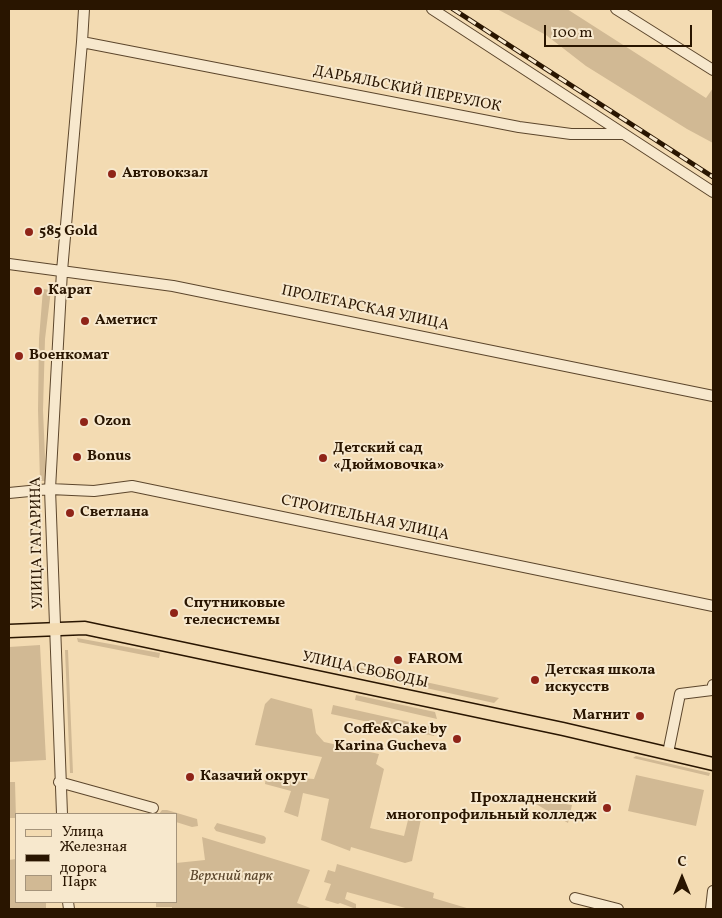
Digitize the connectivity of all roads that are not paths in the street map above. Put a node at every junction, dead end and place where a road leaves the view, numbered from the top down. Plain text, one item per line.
1 (84, 9) edge
2 (432, 9) edge
3 (616, 9) edge
4 (82, 42) junction
5 (713, 70) edge
6 (623, 134) junction
7 (713, 192) edge
8 (9, 264) edge
9 (62, 271) junction
10 (713, 396) edge
11 (50, 489) junction
12 (9, 493) edge
13 (713, 606) edge
14 (54, 629) junction
15 (9, 631) edge
16 (713, 685) edge
17 (668, 753) junction
18 (713, 764) edge
19 (60, 782) junction
20 (152, 808) dead end
21 (62, 813) edge
22 (713, 891) edge
23 (575, 898) dead end
24 (618, 909) edge
25 (711, 909) edge

1 - 4 street, УЛИЦА ГАГАРИНА
2 - 6 street
3 - 5 street
4 - 6 street, ДАРЬЯЛЬСКИЙ ПЕРЕУЛОК
4 - 9 street, УЛИЦА ГАГАРИНА
6 - 7 street
8 - 9 street, ПРОЛЕТАРСКАЯ УЛИЦА
9 - 10 street, ПРОЛЕТАРСКАЯ УЛИЦА
9 - 11 street, УЛИЦА ГАГАРИНА
11 - 12 street, СТРОИТЕЛЬНАЯ УЛИЦА
11 - 13 street, СТРОИТЕЛЬНАЯ УЛИЦА
11 - 14 street, УЛИЦА ГАГАРИНА
14 - 15 main road, УЛИЦА СВОБОДЫ
14 - 17 main road, УЛИЦА СВОБОДЫ
14 - 19 street, УЛИЦА ГАГАРИНА
16 - 17 street
17 - 18 main road, УЛИЦА СВОБОДЫ
19 - 20 street
19 - 21 street, УЛИЦА ГАГАРИНА
22 - 25 street
23 - 24 street

